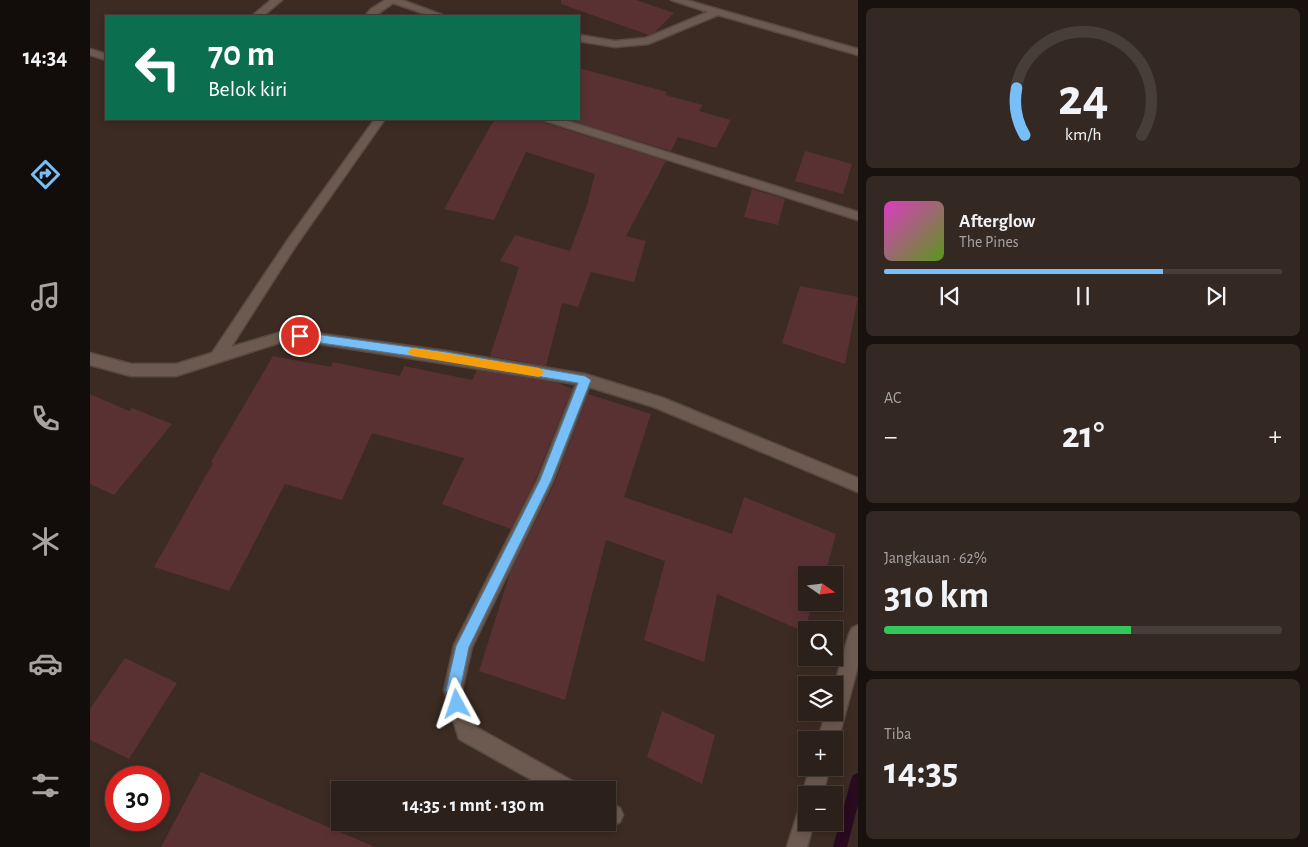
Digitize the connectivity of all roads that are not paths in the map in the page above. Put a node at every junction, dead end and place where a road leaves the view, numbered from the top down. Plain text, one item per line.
1 (277, 0) edge
2 (392, 0) edge
3 (676, 0) edge
4 (717, 12) junction
5 (258, 15) edge
6 (371, 15) edge
7 (437, 15) edge
8 (580, 38) edge
9 (90, 52) edge
10 (858, 52) edge
11 (105, 57) edge
12 (379, 120) edge
13 (553, 120) edge
14 (858, 216) edge
15 (90, 359) edge
16 (216, 359) junction
17 (585, 380) junction
18 (858, 485) edge
19 (858, 634) edge
20 (831, 731) edge
21 (553, 781) edge
22 (802, 831) edge
23 (797, 847) edge

1 - 5 street
2 - 6 street
2 - 7 street
3 - 4 street
4 - 8 street
4 - 10 street
9 - 11 street
12 - 16 street
13 - 14 street
15 - 16 street
16 - 17 street
17 - 18 street
17 - 21 street
19 - 20 street
22 - 23 street

